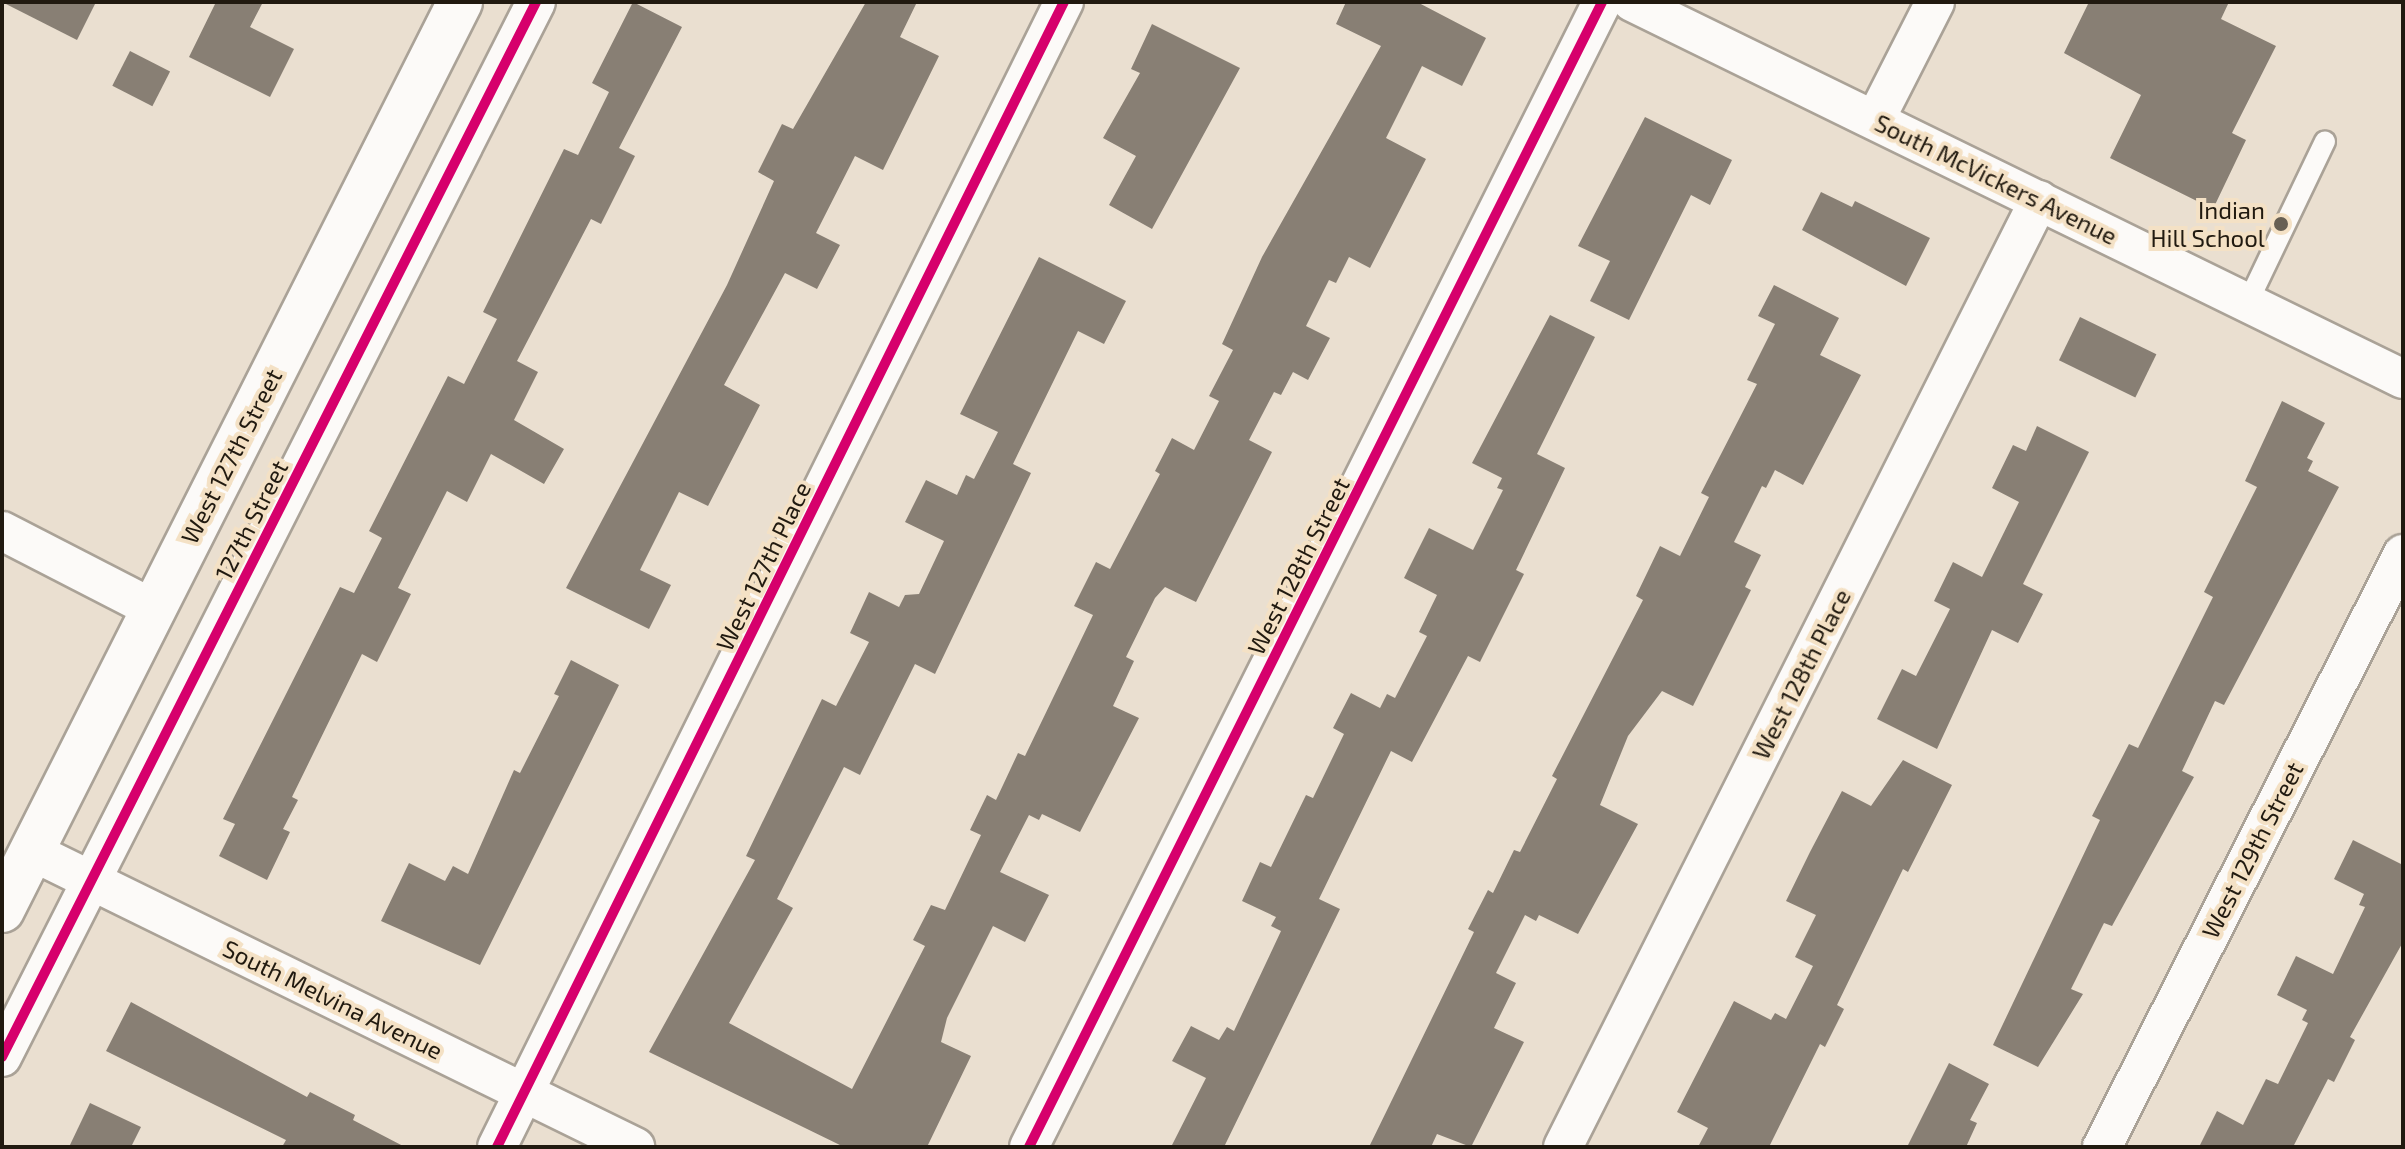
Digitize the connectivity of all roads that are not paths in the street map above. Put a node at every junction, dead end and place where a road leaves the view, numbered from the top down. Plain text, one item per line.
1 (536, 2) edge
2 (1064, 2) edge
3 (1602, 2) edge
4 (1632, 2) edge
5 (1935, 2) edge
6 (450, 5) edge
7 (1875, 120) junction
8 (2325, 141) dead end
9 (2039, 200) junction
10 (2248, 302) junction
11 (2403, 379) edge
12 (2, 531) edge
13 (2403, 554) edge
14 (154, 609) junction
15 (18, 861) edge
16 (91, 881) junction
17 (2, 910) edge
18 (2, 1057) edge
19 (525, 1093) junction
20 (497, 1147) edge
21 (635, 1147) edge
22 (1029, 1147) edge
23 (1563, 1147) edge
24 (2102, 1147) edge

1 - 16 street, 127th Street
2 - 19 street, West 127th Place
3 - 22 street, West 128th Street
4 - 7 street, South McVickers Avenue
5 - 7 street
6 - 14 main road, West 127th Street
7 - 9 street, South McVickers Avenue
8 - 10 lane
9 - 10 street, South McVickers Avenue
9 - 23 street, West 128th Place
10 - 11 street, South McVickers Avenue
12 - 14 street
13 - 24 street, West 129th Street
14 - 15 main road, West 127th Street
15 - 16 street, South Melvina Avenue
15 - 17 main road, West 127th Street
16 - 18 street, 127th Street
16 - 19 street, South Melvina Avenue
19 - 20 street, West 127th Place
19 - 21 street, South Melvina Avenue

